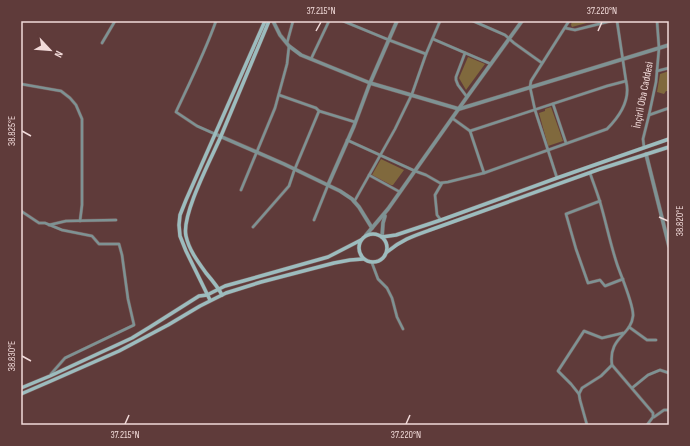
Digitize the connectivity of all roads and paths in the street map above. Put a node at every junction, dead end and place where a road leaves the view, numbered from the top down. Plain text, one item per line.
1 (115, 21) edge
2 (216, 21) edge
3 (265, 21) edge
4 (270, 21) edge
5 (273, 21) edge
6 (293, 21) edge
7 (329, 21) edge
8 (344, 21) edge
9 (397, 21) edge
10 (440, 21) edge
11 (473, 21) edge
12 (522, 21) edge
13 (569, 21) edge
14 (611, 21) edge
15 (617, 21) edge
16 (657, 21) edge
17 (350, 22) edge
18 (478, 22) edge
19 (565, 28) junction
20 (510, 38) junction
21 (433, 39) junction
22 (389, 40) junction
23 (102, 43) dead end
24 (288, 44) junction
25 (669, 45) edge
26 (659, 48) junction
27 (465, 53) junction
28 (426, 54) junction
29 (312, 59) junction
30 (623, 59) junction
31 (542, 63) junction
32 (491, 64) junction
33 (669, 68) edge
34 (657, 71) junction
35 (626, 81) junction
36 (370, 83) junction
37 (21, 84) edge
38 (530, 87) junction
39 (412, 94) junction
40 (279, 95) junction
41 (467, 96) junction
42 (553, 104) junction
43 (459, 108) junction
44 (669, 108) edge
45 (535, 110) junction
46 (320, 111) junction
47 (649, 114) junction
48 (452, 118) junction
49 (355, 122) junction
50 (470, 131) junction
51 (215, 134) junction
52 (220, 137) junction
53 (669, 139) edge
54 (347, 140) junction
55 (566, 143) junction
56 (644, 147) junction
57 (669, 147) edge
58 (547, 150) junction
59 (256, 153) junction
60 (646, 154) junction
61 (380, 156) junction
62 (294, 170) junction
63 (415, 171) junction
64 (484, 173) junction
65 (590, 173) junction
66 (370, 175) junction
67 (557, 178) junction
68 (443, 182) junction
69 (328, 185) junction
70 (240, 190) dead end
71 (400, 192) junction
72 (600, 201) junction
73 (354, 202) junction
74 (388, 209) junction
75 (21, 211) edge
76 (116, 220) dead end
77 (314, 220) dead end
78 (441, 220) junction
79 (80, 221) junction
80 (48, 225) junction
81 (253, 227) dead end
82 (372, 228) junction
83 (366, 236) junction
84 (382, 237) junction
85 (361, 240) junction
86 (669, 246) edge
87 (387, 252) junction
88 (363, 259) junction
89 (372, 263) junction
90 (622, 280) junction
91 (219, 289) junction
92 (207, 295) junction
93 (222, 295) junction
94 (210, 300) junction
95 (629, 327) junction
96 (403, 329) dead end
97 (624, 333) junction
98 (656, 340) dead end
99 (612, 365) junction
100 (669, 373) edge
101 (50, 376) junction
102 (21, 388) edge
103 (632, 388) junction
104 (21, 394) edge
105 (579, 394) junction
106 (669, 410) edge
107 (654, 417) junction
108 (587, 425) edge
109 (647, 425) edge

1 - 23 street
2 - 51 street
3 - 51 main road
4 - 52 main road
5 - 24 street
6 - 24 street
7 - 29 street
8 - 17 street
9 - 22 street
10 - 21 street
11 - 18 street
12 - 20 street
13 - 19 street
14 - 19 street
15 - 30 street
16 - 26 street, İnçirli Oba Caddesi
17 - 22 street
18 - 20 street
19 - 31 street
20 - 31 street
20 - 32 street
21 - 27 street
21 - 28 street
22 - 28 street
22 - 36 street
24 - 29 street
24 - 40 street
25 - 26 street
26 - 30 street
26 - 34 street, İnçirli Oba Caddesi
27 - 32 street
27 - 41 street
28 - 39 street
29 - 36 street
30 - 35 street
30 - 38 street
31 - 38 street
32 - 41 street
33 - 34 street
34 - 47 street, İnçirli Oba Caddesi
35 - 42 street
35 - 55 street
36 - 39 street
36 - 49 street
37 - 79 street
38 - 43 street
38 - 45 street
39 - 43 street
39 - 61 street
40 - 46 street
40 - 59 street
41 - 43 street
42 - 45 street
42 - 55 street
43 - 48 street
44 - 47 street
45 - 50 street
45 - 58 street
46 - 49 street
46 - 62 street
47 - 56 street, İnçirli Oba Caddesi
48 - 50 street
48 - 63 street
49 - 54 street
50 - 64 street
51 - 52 street
51 - 92 main road
52 - 59 street
52 - 91 main road
53 - 56 main road
54 - 61 street
54 - 69 street
55 - 58 street
56 - 67 main road
57 - 60 main road
58 - 64 street
58 - 67 street
59 - 62 street
59 - 70 street
60 - 65 main road
60 - 86 street
61 - 63 street
61 - 66 street
62 - 69 street
62 - 81 street
63 - 68 street
63 - 71 street
64 - 68 street
65 - 72 street
65 - 87 main road
66 - 71 street
66 - 73 street
67 - 78 main road
68 - 78 street
69 - 73 street
69 - 77 street
71 - 74 street
72 - 90 street
72 - 90 street
73 - 82 street
74 - 82 street
74 - 84 street
75 - 80 street
76 - 79 street
78 - 84 main road
79 - 80 street
80 - 101 street
82 - 83 street
83 - 84 main road
83 - 85 main road
84 - 87 main road
85 - 88 main road
85 - 91 main road
87 - 89 main road
88 - 89 main road
88 - 93 main road
89 - 96 street
90 - 95 street
91 - 92 main road
91 - 93 main road
92 - 94 main road
92 - 101 main road
93 - 94 main road
94 - 104 main road
95 - 97 street
95 - 98 street
97 - 99 street
97 - 105 street
99 - 103 street
99 - 105 street
100 - 103 street
101 - 102 main road
103 - 107 street
105 - 108 street
106 - 107 street
107 - 109 street

